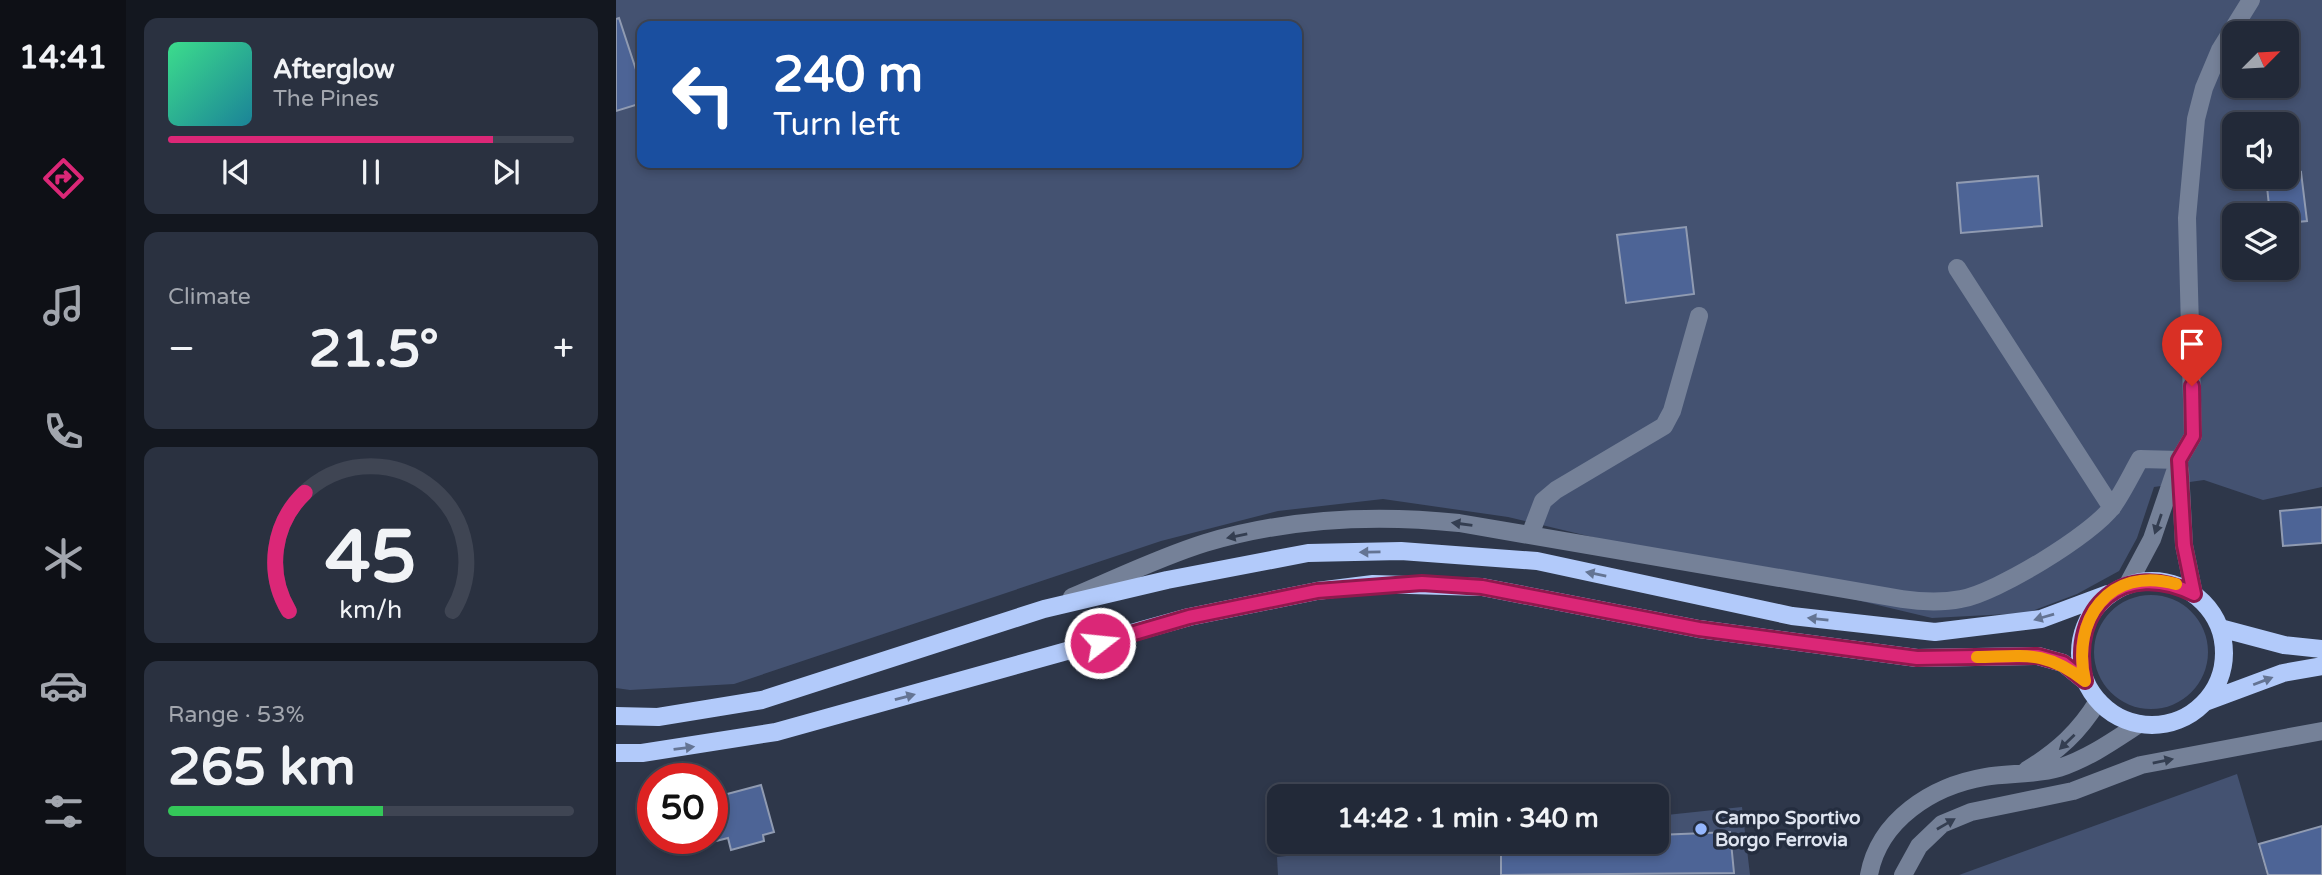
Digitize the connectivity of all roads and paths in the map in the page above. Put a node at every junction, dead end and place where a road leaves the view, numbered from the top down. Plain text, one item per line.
1 (2251, 0) edge
2 (1957, 268) dead end
3 (1699, 316) dead end
4 (2179, 460) junction
5 (2112, 508) junction
6 (1530, 535) junction
7 (2128, 584) junction
8 (2108, 594) junction
9 (2194, 594) junction
10 (1044, 609) junction
11 (2220, 628) junction
12 (2322, 649) edge
13 (2322, 666) edge
14 (2085, 681) junction
15 (2098, 701) junction
16 (2205, 702) junction
17 (616, 716) edge
18 (2139, 724) junction
19 (2322, 731) edge
20 (616, 752) edge
21 (2025, 772) junction
22 (1869, 875) edge
23 (1903, 875) edge

1 - 4 street
2 - 5 street
3 - 6 street
4 - 5 street
4 -> 7 street
4 - 9 street
5 - 6 street
6 -> 10 street
7 - 8 main road
7 - 9 main road
8 -> 10 main road
8 - 14 main road
9 - 11 main road
10 - 17 main road
11 - 12 main road
11 - 16 main road
16 -> 13 main road
14 - 15 main road
20 -> 14 main road
15 - 18 main road
15 -> 21 street
16 - 18 main road
18 - 21 street
23 -> 19 street
21 - 22 street

